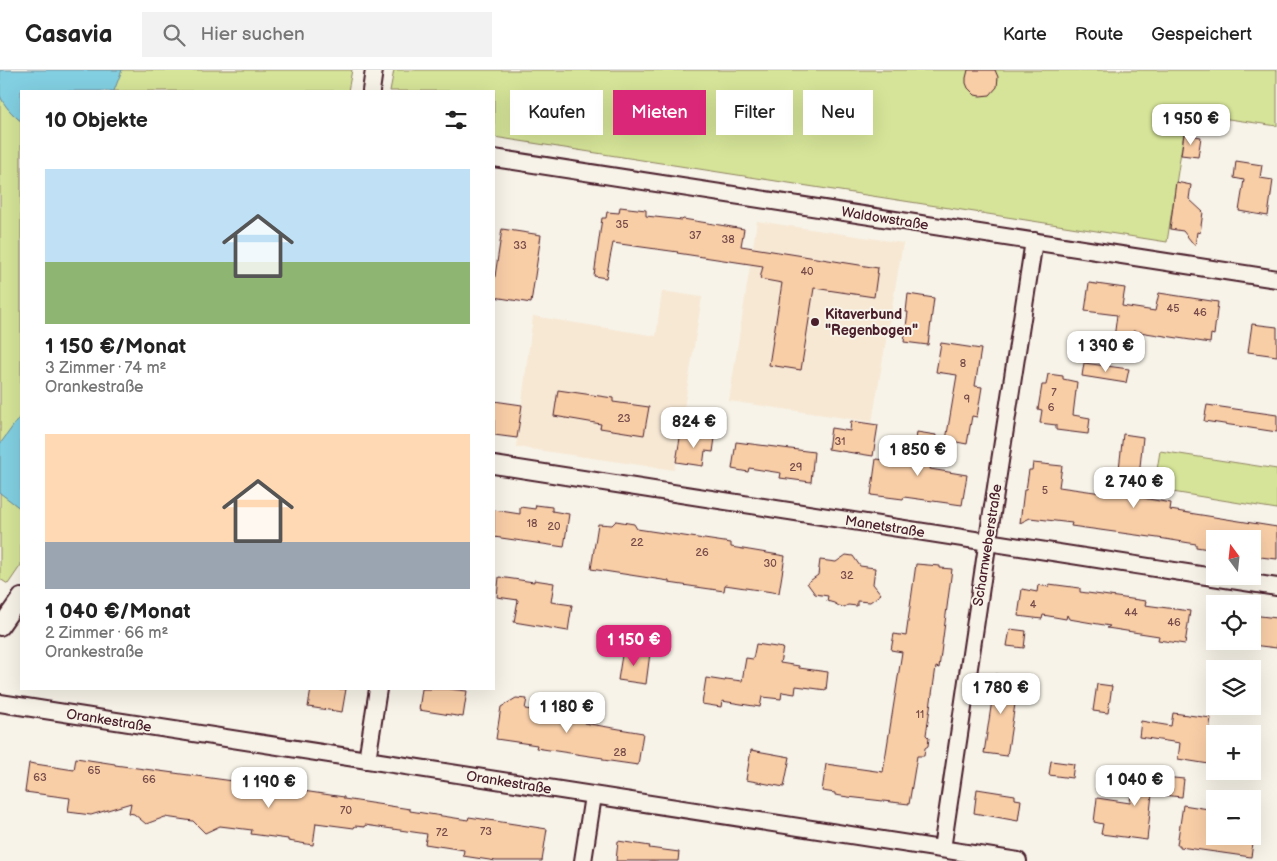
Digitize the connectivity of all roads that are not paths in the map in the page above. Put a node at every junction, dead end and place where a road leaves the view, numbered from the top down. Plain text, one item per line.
1 (374, 70) edge
2 (371, 90) edge
3 (495, 158) edge
4 (1034, 241) junction
5 (1277, 279) edge
6 (495, 465) edge
7 (987, 542) junction
8 (1277, 587) edge
9 (20, 598) edge
10 (0, 627) edge
11 (378, 690) edge
12 (0, 703) edge
13 (367, 760) junction
14 (593, 796) junction
15 (942, 849) junction
16 (583, 861) edge
17 (1018, 861) edge

1 - 2 street
3 - 4 street, Waldowstraße
4 - 5 street, Waldowstraße
4 - 7 street, Scharnweberstraße
6 - 7 street, Manetstraße
7 - 8 street, Manetstraße
7 - 15 street, Scharnweberstraße
9 - 10 street
11 - 13 street
12 - 13 street, Orankestraße
13 - 14 street, Orankestraße
14 - 15 street, Orankestraße
14 - 16 street
15 - 17 street, Orankestraße

